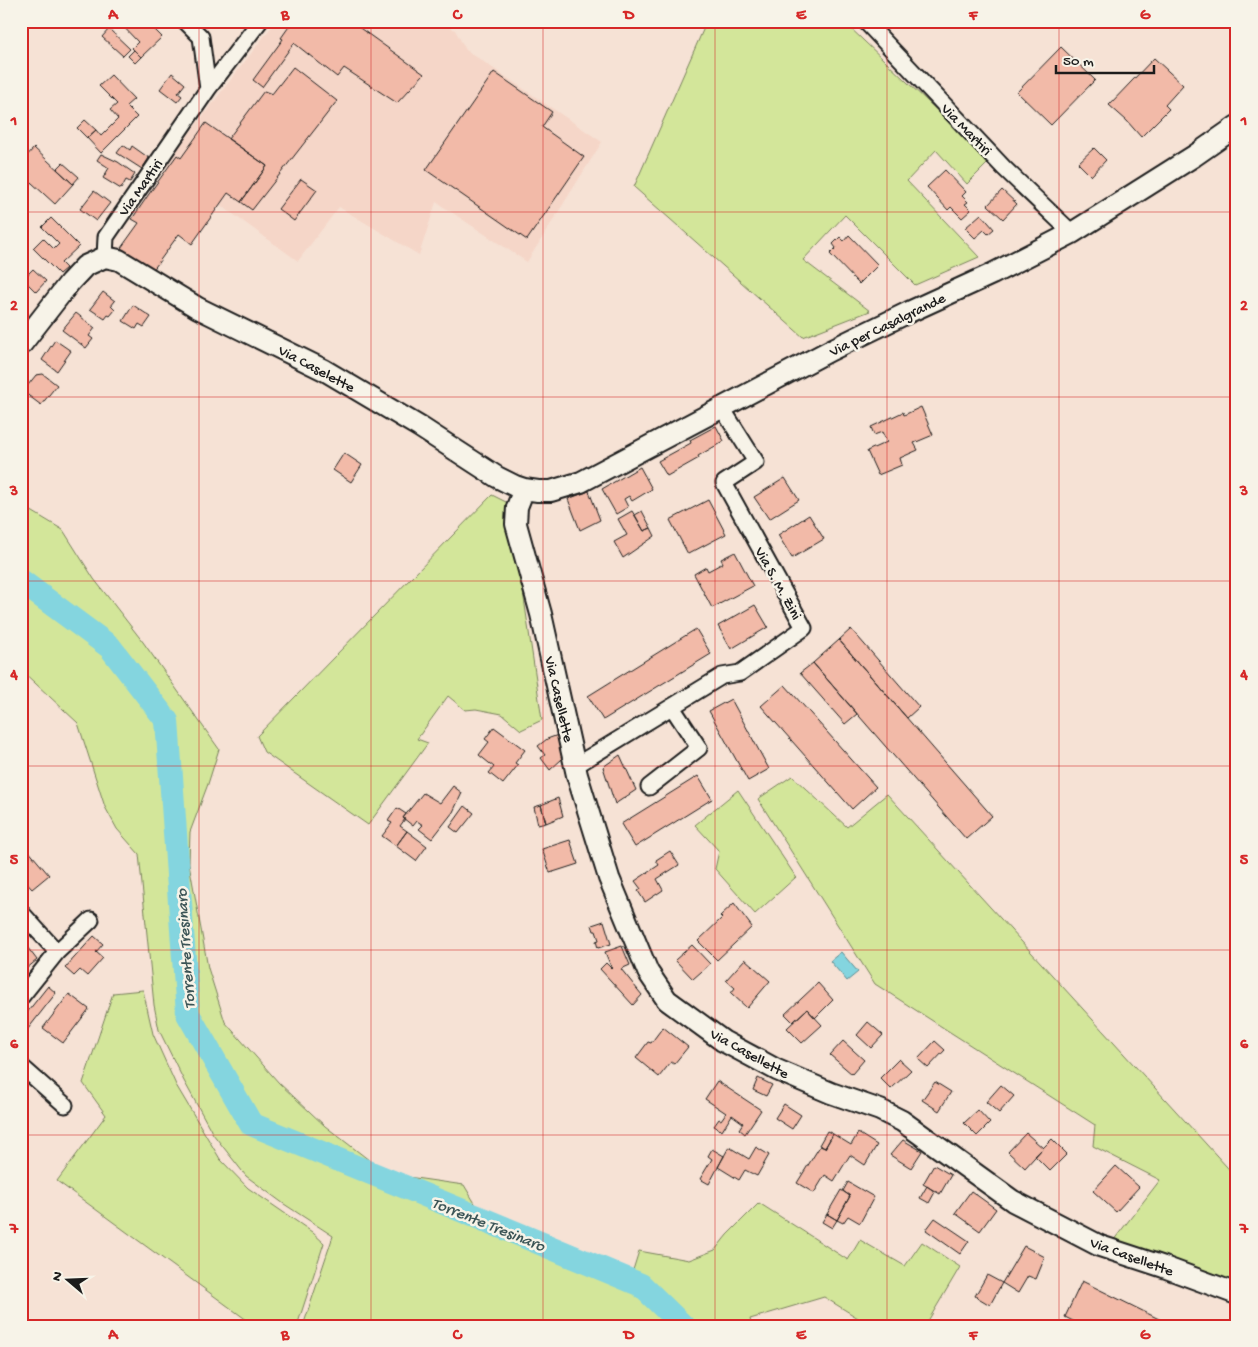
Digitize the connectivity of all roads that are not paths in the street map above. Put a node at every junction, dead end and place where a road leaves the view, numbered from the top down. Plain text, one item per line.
1 (185, 21) edge
2 (260, 21) edge
3 (865, 21) edge
4 (208, 89) junction
5 (1237, 126) edge
6 (1072, 233) junction
7 (105, 258) junction
8 (21, 345) edge
9 (727, 416) dead end
10 (524, 489) junction
11 (672, 707) junction
12 (575, 766) junction
13 (649, 787) dead end
14 (21, 912) edge
15 (91, 920) dead end
16 (57, 952) junction
17 (21, 997) edge
18 (21, 1066) edge
19 (65, 1105) dead end
20 (1237, 1294) edge

1 - 4 street
2 - 4 street, Via Martiri
3 - 6 street, Via Martiri
4 - 7 street, Via Martiri
5 - 6 street, Via per Casalgrande
6 - 10 street, Via per Casalgrande
7 - 8 street
7 - 10 street, Via Caselette
9 - 11 street, Via S. M. Zini
10 - 12 street, Via Casellette
11 - 12 street, Via S. M. Zini
11 - 13 street
12 - 20 street, Via Casellette
14 - 16 street
15 - 16 street
16 - 17 street
18 - 19 street

